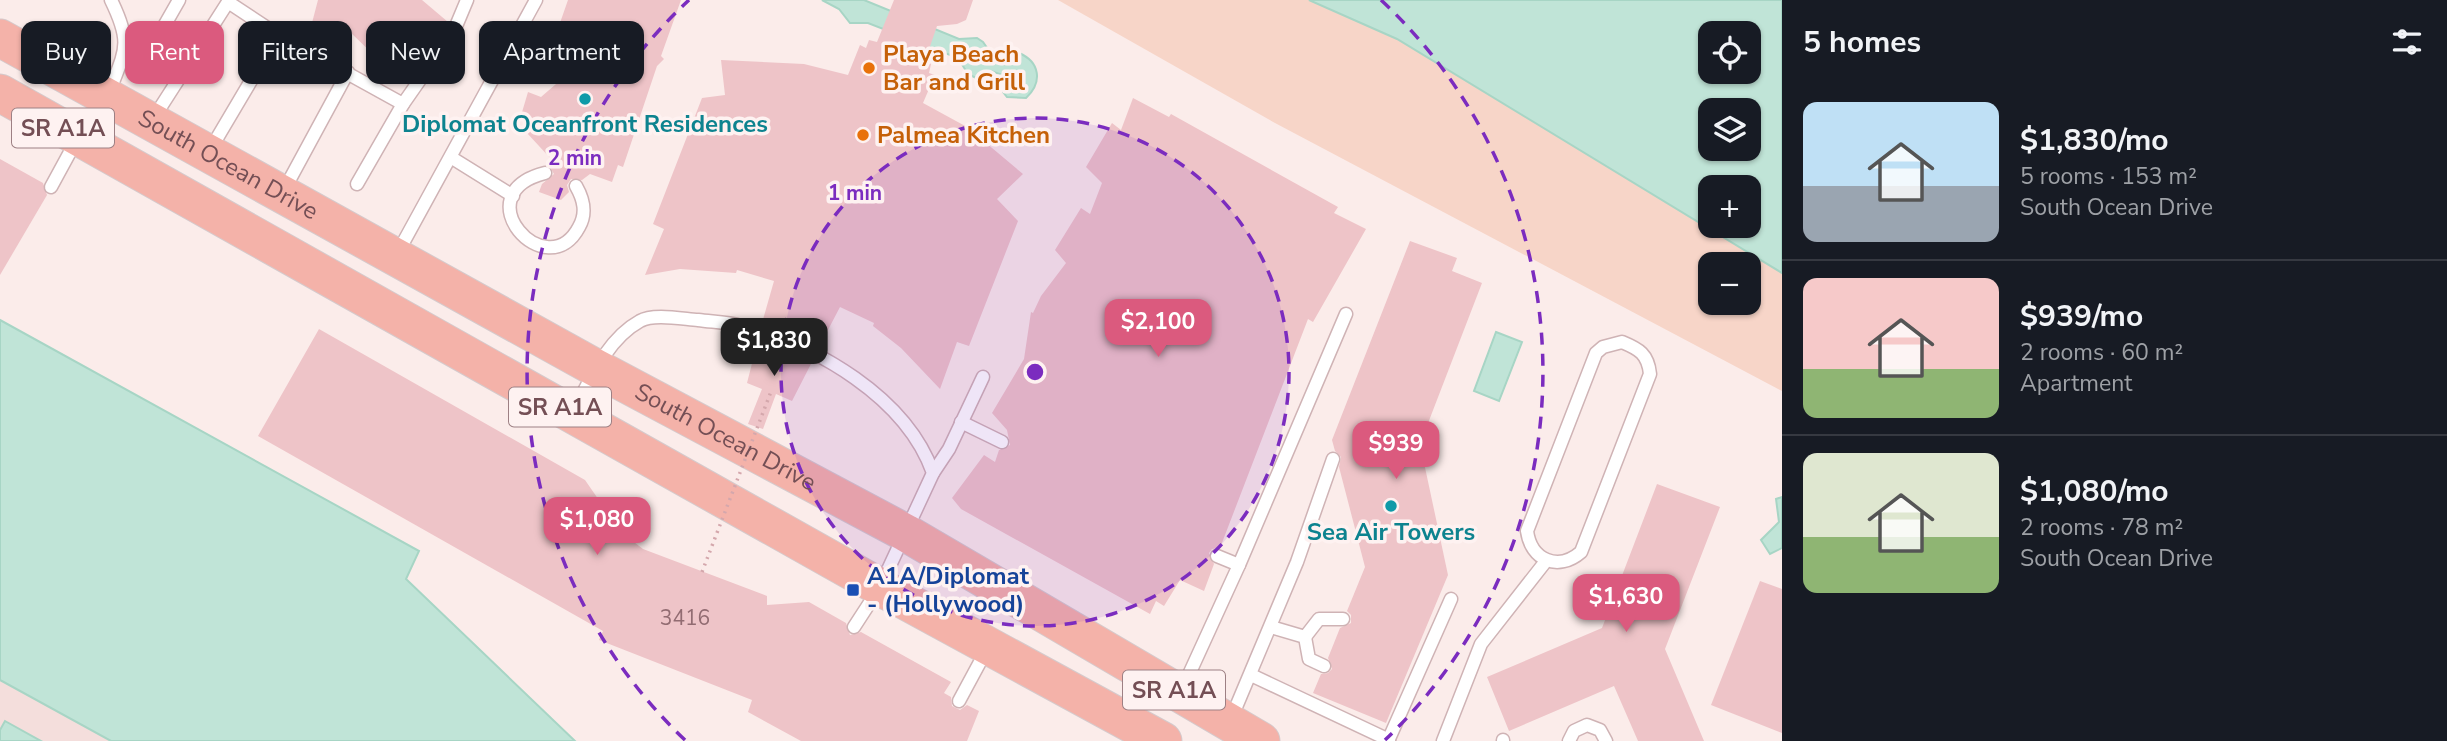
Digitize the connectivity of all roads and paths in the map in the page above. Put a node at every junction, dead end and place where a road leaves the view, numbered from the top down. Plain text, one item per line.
1 (111, 0) edge
2 (179, 0) edge
3 (467, 0) edge
4 (537, 0) edge
5 (228, 1) edge
6 (167, 21) edge
7 (257, 21) edge
8 (125, 29) edge
9 (0, 38) edge
10 (125, 41) edge
11 (352, 74) edge
12 (249, 84) edge
13 (342, 84) edge
14 (0, 93) edge
15 (107, 97) junction
16 (402, 104) junction
17 (151, 122) junction
18 (78, 136) junction
19 (208, 153) junction
20 (452, 158) junction
21 (545, 173) dead end
22 (357, 184) dead end
23 (576, 186) dead end
24 (51, 187) dead end
25 (282, 194) junction
26 (513, 196) junction
27 (331, 222) junction
28 (240, 228) junction
29 (395, 257) junction
30 (1346, 314) dead end
31 (596, 368) junction
32 (983, 377) dead end
33 (772, 389) dead end
34 (572, 414) junction
35 (961, 422) junction
36 (1002, 442) dead end
37 (1333, 459) dead end
38 (933, 474) junction
39 (906, 533) junction
40 (1217, 556) dead end
41 (1546, 561) junction
42 (1239, 565) junction
43 (702, 572) dead end
44 (880, 587) junction
45 (1451, 599) dead end
46 (1343, 620) dead end
47 (1271, 626) junction
48 (854, 627) dead end
49 (1305, 637) junction
50 (988, 646) junction
51 (1324, 666) dead end
52 (1251, 675) junction
53 (1180, 694) junction
54 (959, 701) dead end
55 (1229, 722) junction
56 (1161, 741) edge
57 (1261, 741) edge
58 (1388, 741) edge
59 (1443, 741) edge
60 (1569, 741) edge
61 (1606, 741) edge

1 - 8 lane
2 - 6 lane
3 - 16 lane
4 - 20 lane
5 - 7 lane
5 - 17 lane
9 - 15 main road, South Ocean Drive / SR A1A
10 - 15 lane
11 - 16 lane
12 - 19 lane
13 - 25 lane
14 - 18 main road, South Ocean Drive / SR A1A
15 - 17 main road, South Ocean Drive / SR A1A
16 - 22 lane
17 - 19 main road, South Ocean Drive / SR A1A
18 - 24 lane
18 - 28 main road, South Ocean Drive / SR A1A
19 - 25 main road, South Ocean Drive / SR A1A
20 - 26 lane
20 - 29 lane
21 - 26 lane
23 - 26 lane
25 - 27 main road, South Ocean Drive / SR A1A
27 - 28 main road
27 - 29 main road, South Ocean Drive / SR A1A
28 - 34 main road, South Ocean Drive / SR A1A
29 - 31 main road, South Ocean Drive / SR A1A
30 - 42 lane
31 - 34 lane
31 - 38 lane
31 - 39 main road, South Ocean Drive / SR A1A
32 - 35 lane
33 - 43 path, bridge
34 - 44 main road, South Ocean Drive / SR A1A
35 - 36 lane
35 - 38 lane
37 - 47 lane
38 - 39 lane
39 - 44 lane
39 - 53 main road, South Ocean Drive / SR A1A
40 - 42 lane
41 - 41 lane
41 - 59 lane
42 - 53 lane
44 - 48 lane
44 - 50 main road, South Ocean Drive / SR A1A
45 - 58 lane
46 - 49 lane
47 - 49 lane
47 - 52 lane
49 - 51 lane
50 - 54 lane
50 - 56 main road, South Ocean Drive / SR A1A
52 - 55 lane
52 - 58 lane
53 - 55 main road, South Ocean Drive / SR A1A
55 - 57 main road, South Ocean Drive / SR A1A
60 - 61 lane

